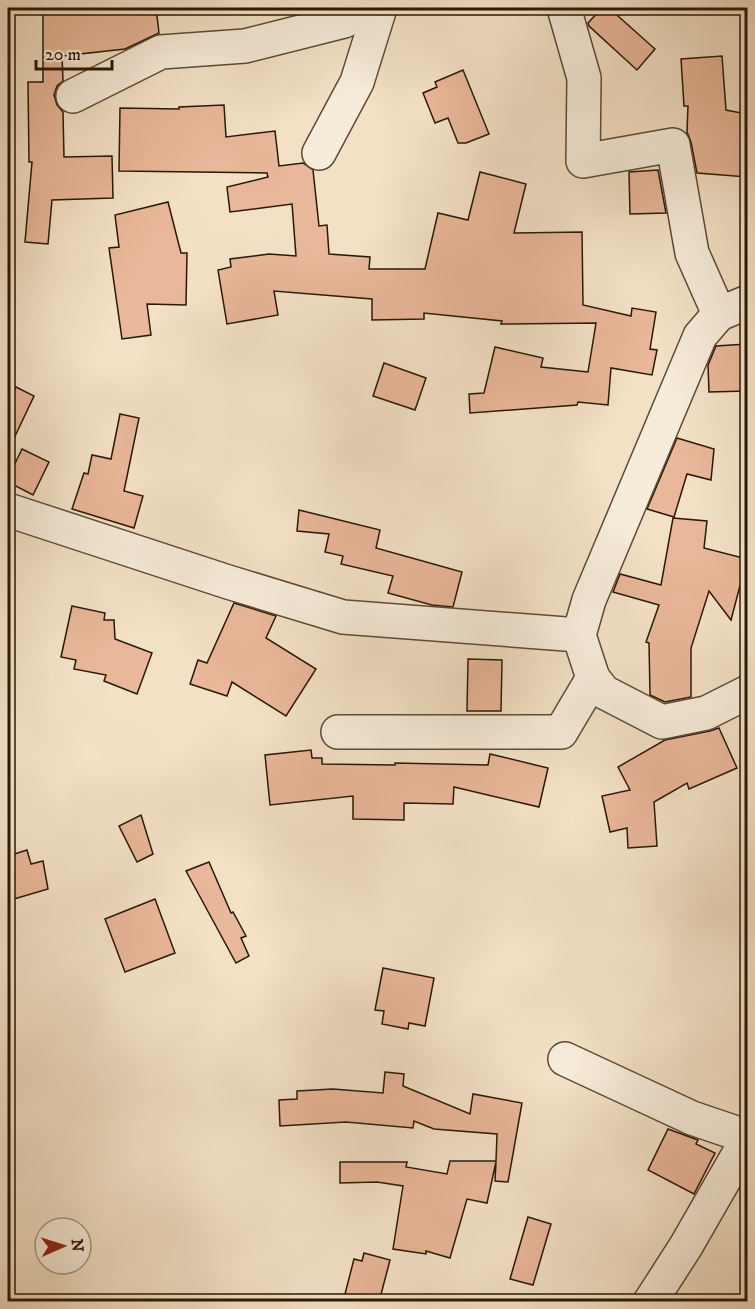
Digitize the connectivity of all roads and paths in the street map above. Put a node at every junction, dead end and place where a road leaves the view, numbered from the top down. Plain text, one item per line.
1 (369, 8) edge
2 (380, 8) edge
3 (564, 8) edge
4 (73, 96) dead end
5 (319, 153) dead end
6 (733, 308) edge
7 (8, 510) edge
8 (579, 635) junction
9 (593, 678) junction
10 (747, 692) edge
11 (338, 732) dead end
12 (565, 1059) dead end
13 (747, 1138) edge
14 (650, 1302) edge

1 - 4 street
2 - 5 street
3 - 6 street
6 - 8 street
7 - 8 street
8 - 9 street
9 - 10 street
9 - 11 street
12 - 13 street
13 - 14 street

